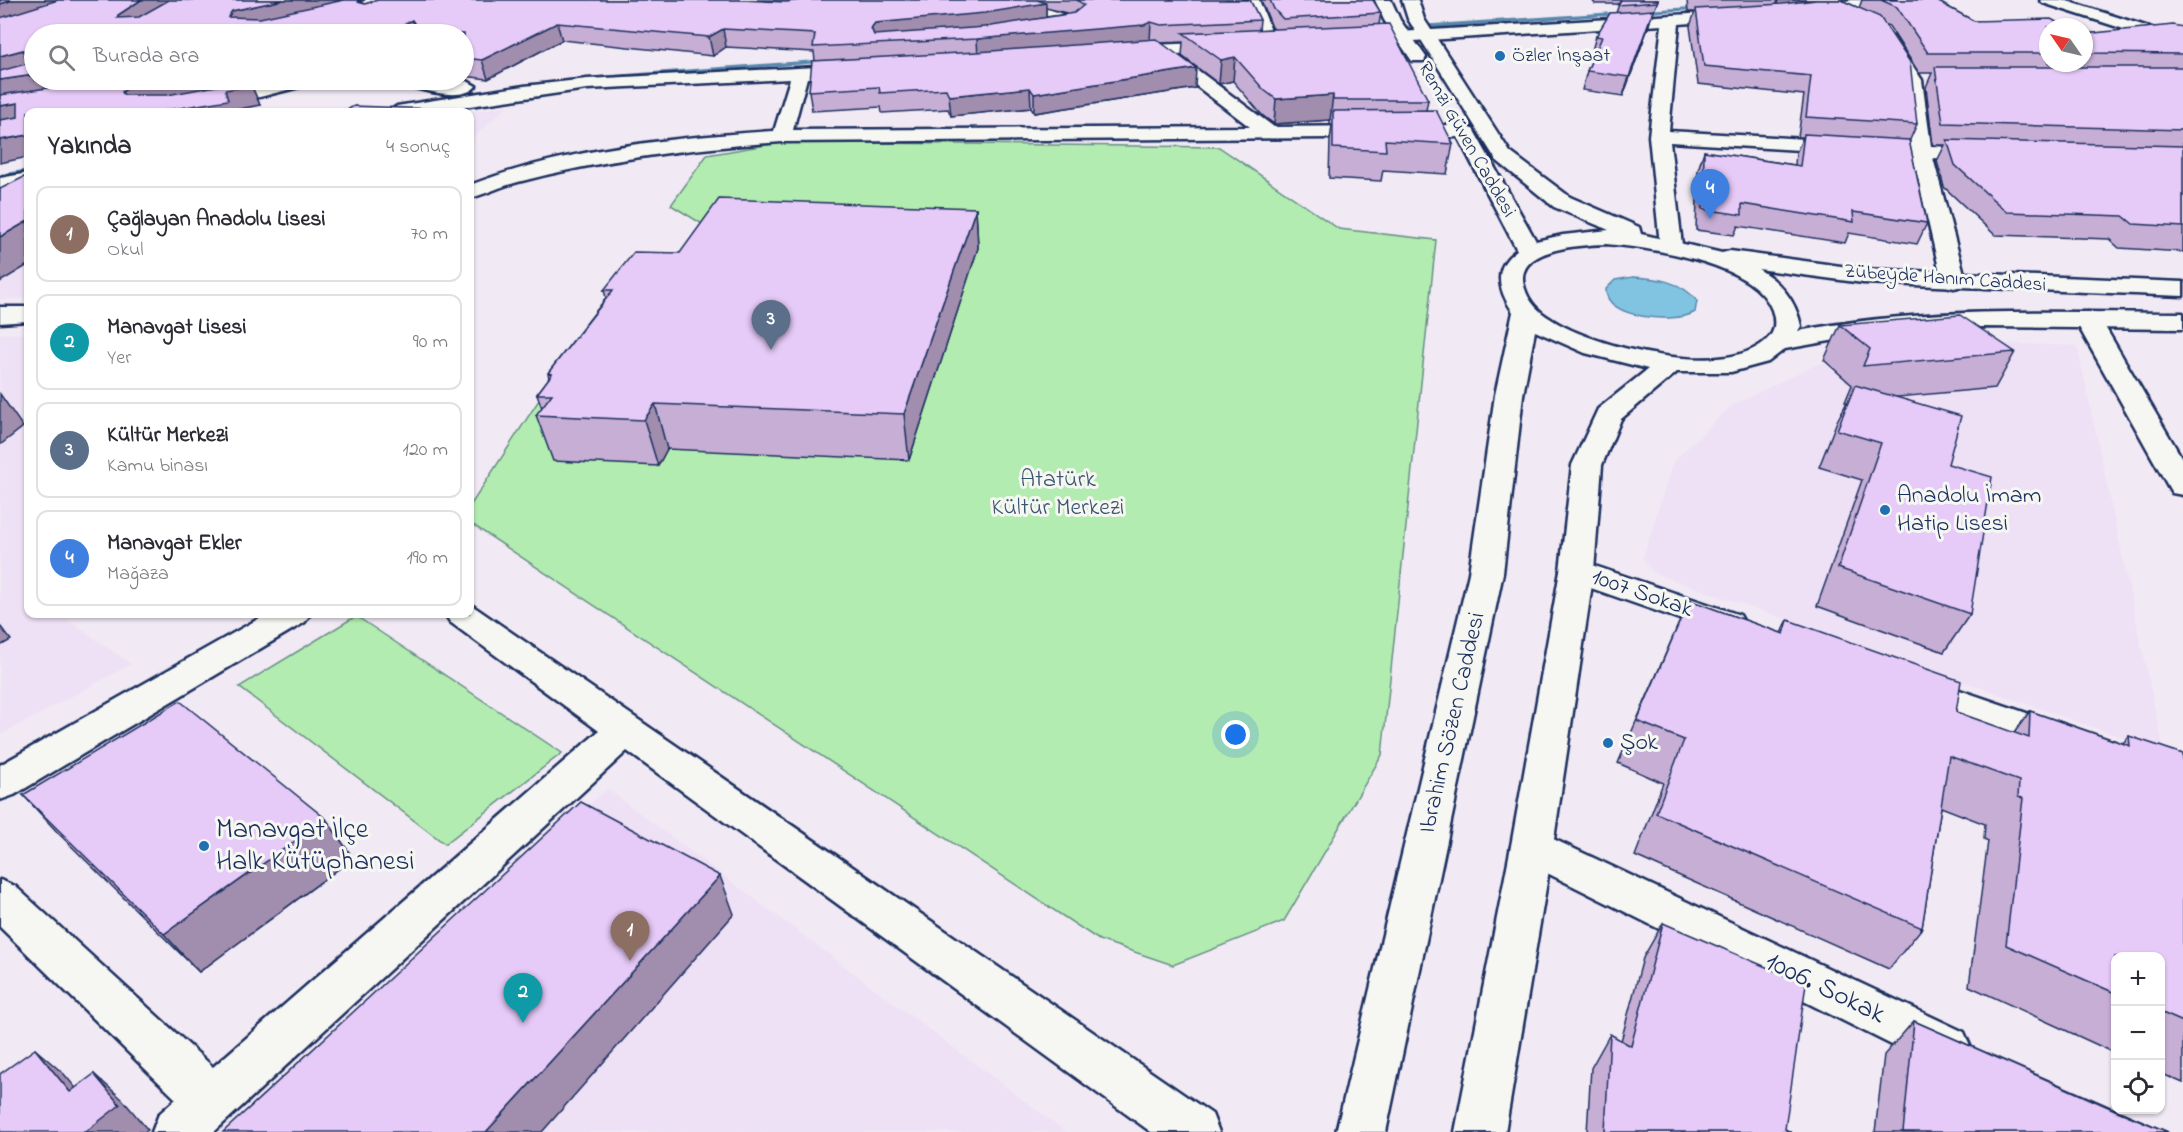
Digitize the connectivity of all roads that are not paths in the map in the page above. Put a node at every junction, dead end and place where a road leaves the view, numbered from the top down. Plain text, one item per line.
1 (952, 0) edge
2 (1251, 0) edge
3 (1383, 0) edge
4 (1410, 0) edge
5 (1888, 0) edge
6 (2048, 0) edge
7 (1834, 8) junction
8 (1788, 13) edge
9 (1754, 15) edge
10 (1671, 20) junction
11 (1077, 24) junction
12 (1034, 28) edge
13 (1422, 28) junction
14 (1399, 30) junction
15 (1100, 34) junction
16 (1062, 40) edge
17 (1346, 40) edge
18 (1264, 41) junction
19 (2183, 43) edge
20 (1160, 50) junction
21 (1110, 52) edge
22 (639, 64) dead end
23 (871, 69) edge
24 (800, 73) junction
25 (1913, 80) junction
26 (1936, 80) edge
27 (474, 84) edge
28 (245, 90) edge
29 (261, 90) edge
30 (248, 93) junction
31 (165, 108) edge
32 (421, 108) edge
33 (1465, 130) junction
34 (1269, 132) junction
35 (782, 136) junction
36 (1659, 136) junction
37 (1922, 153) junction
38 (2005, 155) edge
39 (24, 180) edge
40 (0, 184) edge
41 (474, 190) edge
42 (1662, 243) junction
43 (1530, 252) junction
44 (1708, 255) junction
45 (1954, 281) junction
46 (2183, 289) edge
47 (1526, 311) junction
48 (24, 314) edge
49 (0, 315) edge
50 (2088, 320) junction
51 (2183, 321) edge
52 (1779, 343) junction
53 (1669, 365) junction
54 (2183, 486) edge
55 (1577, 571) junction
56 (286, 618) edge
57 (468, 618) edge
58 (1756, 633) edge
59 (1880, 676) edge
60 (626, 729) junction
61 (2093, 751) edge
62 (0, 784) edge
63 (1532, 846) junction
64 (0, 899) edge
65 (1980, 1065) edge
66 (213, 1100) junction
67 (177, 1132) edge
68 (1194, 1132) edge
69 (1361, 1132) edge
70 (1480, 1132) edge

1 - 11 street
2 - 18 street
3 - 14 street, Remzi Güven Caddesi
4 - 13 street, Remzi Güven Caddesi
5 - 7 street
6 - 19 street
7 - 8 street
7 - 25 street
9 - 10 street
10 - 13 street
10 - 36 street
11 - 12 street
11 - 15 street
13 - 14 street
13 - 42 street, Remzi Güven Caddesi
14 - 17 street
14 - 33 street, Remzi Güven Caddesi
15 - 16 street
15 - 18 street
15 - 20 street
18 - 20 street
20 - 21 street
20 - 34 street
22 - 27 street
23 - 24 street
24 - 32 street
24 - 35 street
25 - 26 street
25 - 37 street
28 - 30 street
29 - 30 street
30 - 31 street
33 - 34 street
33 - 43 street, Remzi Güven Caddesi
34 - 35 street
35 - 41 street
36 - 37 street
36 - 42 street
37 - 38 street
37 - 45 street
39 - 40 street
42 - 43 street
42 - 44 street
43 - 47 street
44 - 45 street, Zübeyde Hanım Caddesi
44 - 52 street
45 - 46 street, Zübeyde Hanım Caddesi
47 - 53 street, Zübeyde Hanım Caddesi
47 - 69 street, Ibrahim Sözen Caddesi
48 - 49 street
50 - 51 street, Zübeyde Hanım Caddesi
50 - 52 street, Zübeyde Hanım Caddesi
50 - 54 street
52 - 53 street, Zübeyde Hanım Caddesi
53 - 55 street
55 - 58 street, 1007 Sokak
55 - 63 street
56 - 62 street
57 - 60 street
59 - 61 street
60 - 66 street
60 - 68 street
63 - 65 street, 1006. Sokak
63 - 70 street
64 - 66 street
66 - 67 street

